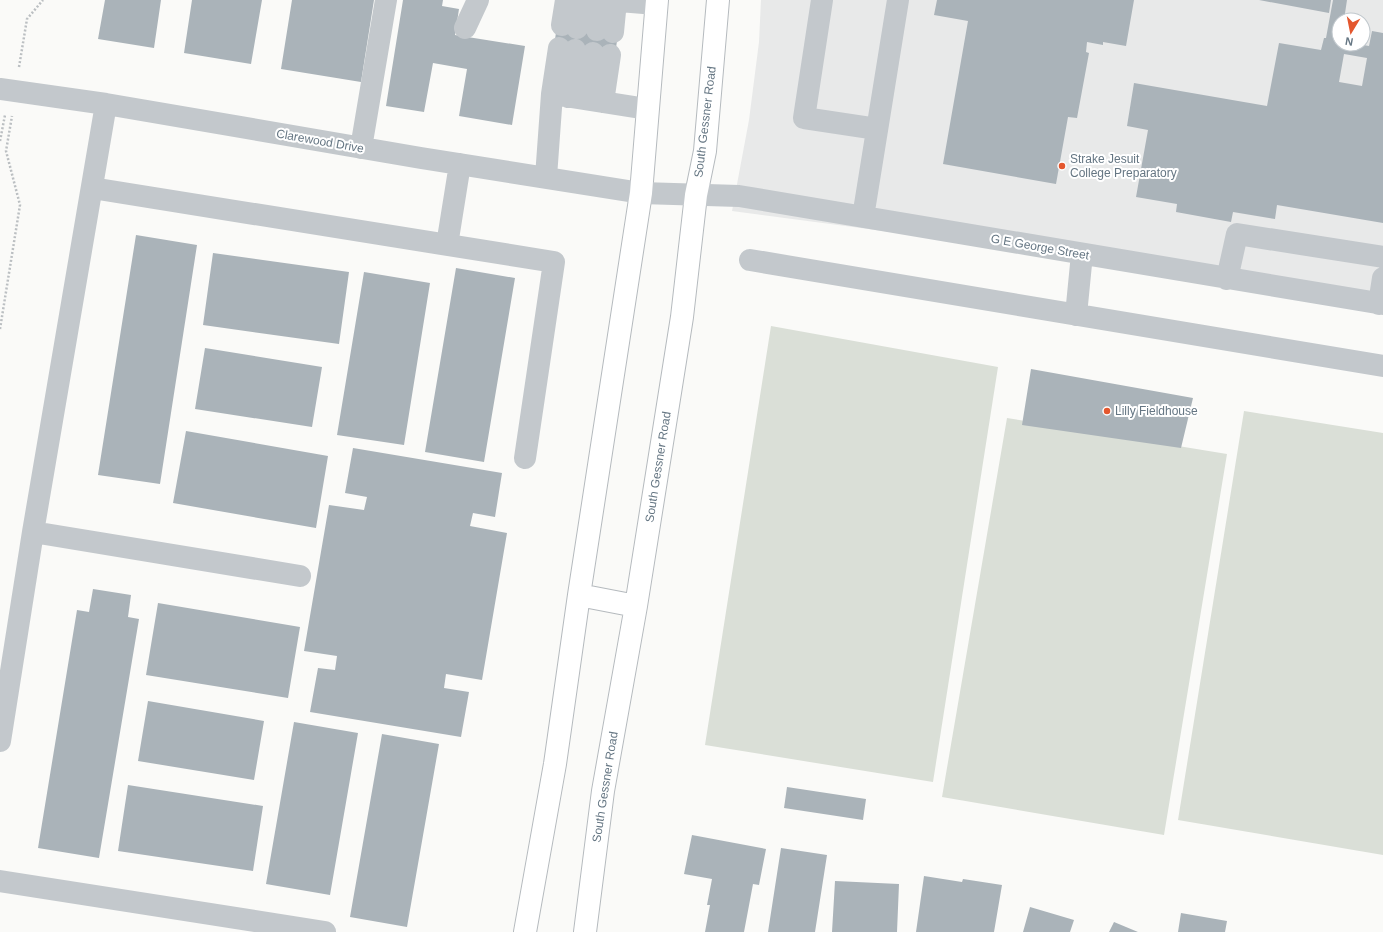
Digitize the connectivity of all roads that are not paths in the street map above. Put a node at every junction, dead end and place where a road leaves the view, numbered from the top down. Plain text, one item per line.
1 (386, 0) edge
2 (478, 0) edge
3 (566, 0) edge
4 (581, 0) edge
5 (608, 0) edge
6 (718, 0) edge
7 (822, 0) edge
8 (898, 0) edge
9 (656, 2) edge
10 (465, 28) dead end
11 (587, 29) junction
12 (0, 89) edge
13 (577, 98) junction
14 (106, 104) junction
15 (648, 109) junction
16 (877, 129) junction
17 (361, 148) junction
18 (460, 164) junction
19 (546, 177) junction
20 (92, 188) junction
21 (641, 193) junction
22 (696, 195) junction
23 (862, 217) junction
24 (448, 244) junction
25 (1082, 254) junction
26 (1383, 257) edge
27 (750, 260) dead end
28 (1383, 278) edge
29 (1227, 279) junction
30 (1381, 304) edge
31 (1076, 315) junction
32 (1383, 366) edge
33 (525, 458) dead end
34 (33, 532) junction
35 (300, 576) dead end
36 (579, 595) junction
37 (636, 606) junction
38 (0, 742) edge
39 (1, 887) edge
40 (325, 932) edge
41 (525, 932) edge
42 (584, 932) edge

1 - 17 street
2 - 10 street
3 - 11 street
4 - 11 street
5 - 9 street
5 - 11 street
6 - 22 main road, South Gessner Road
7 - 16 street
8 - 16 street
9 - 15 main road
12 - 14 street, Clarewood Drive
13 - 13 street
13 - 15 street
13 - 19 street
14 - 17 street, Clarewood Drive
14 - 20 street
15 - 21 main road
16 - 23 street
17 - 18 street, Clarewood Drive
18 - 19 street, Clarewood Drive
18 - 24 street
19 - 21 street, Clarewood Drive
20 - 24 street
20 - 34 street
21 - 22 street, Clarewood Drive
21 - 36 main road
22 - 23 street, G E George Street
22 - 37 main road, South Gessner Road
23 - 25 street, G E George Street
24 - 33 street
25 - 29 street, G E George Street
25 - 31 street
26 - 29 street
27 - 31 street
28 - 30 street
29 - 30 street, G E George Street
31 - 32 street
34 - 35 street
34 - 38 street
36 - 37 main road
36 - 41 main road
37 - 42 main road, South Gessner Road
39 - 40 street

